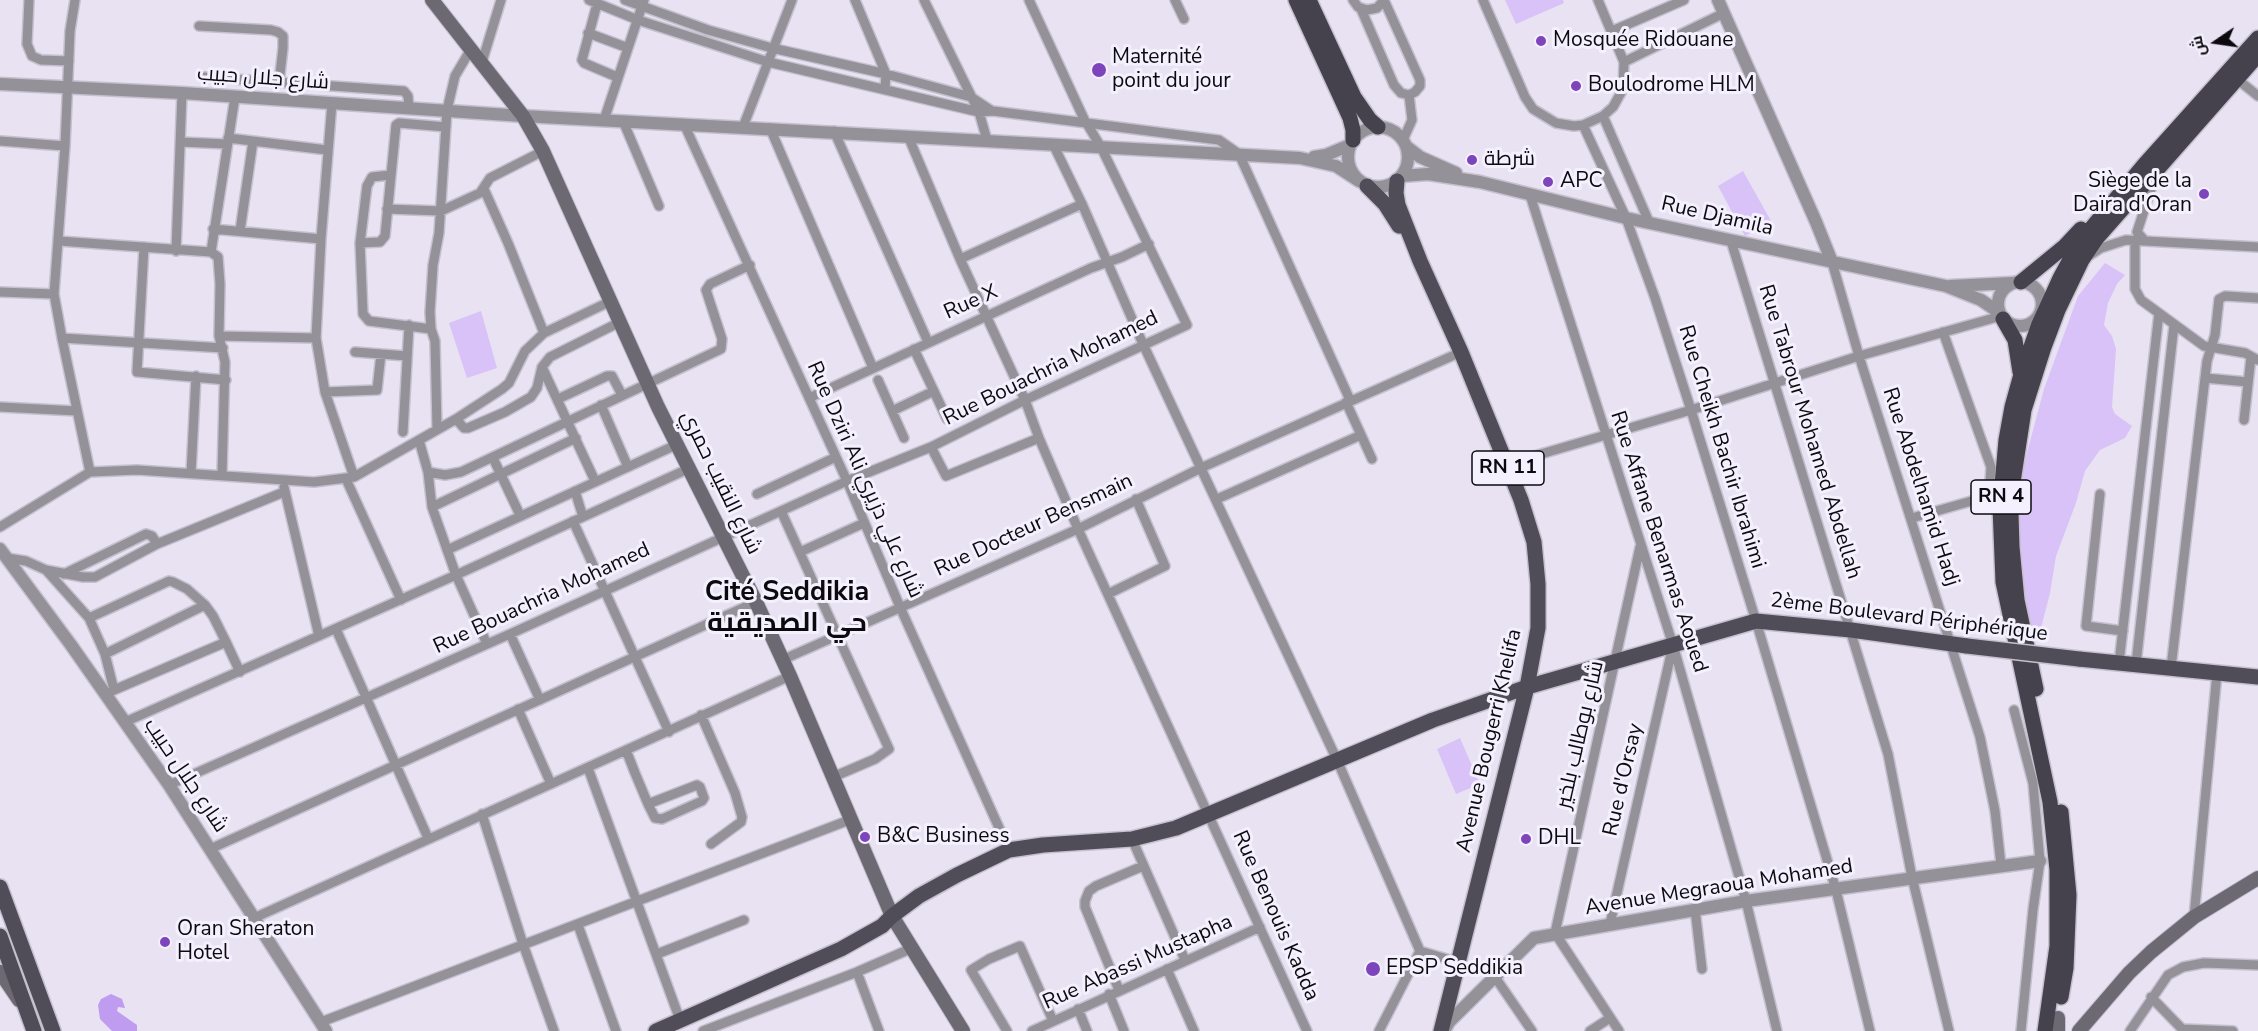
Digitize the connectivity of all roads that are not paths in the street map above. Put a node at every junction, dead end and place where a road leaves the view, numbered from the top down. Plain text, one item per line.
1 (29, 0) edge
2 (75, 0) edge
3 (432, 0) edge
4 (501, 0) edge
5 (626, 0) edge
6 (792, 0) edge
7 (855, 0) edge
8 (924, 0) edge
9 (1029, 0) edge
10 (1175, 0) edge
11 (1296, 0) edge
12 (1309, 0) edge
13 (1353, 0) edge
14 (1384, 0) edge
15 (1483, 0) edge
16 (1599, 0) edge
17 (1684, 0) edge
18 (1718, 0) edge
19 (592, 1) edge
20 (643, 3) edge
21 (1361, 9) junction
22 (1724, 13) junction
23 (1185, 19) dead end
24 (638, 20) junction
25 (199, 26) dead end
26 (708, 30) junction
27 (1612, 32) junction
28 (588, 33) junction
29 (2258, 38) edge
30 (706, 43) junction
31 (628, 48) junction
32 (772, 48) junction
33 (471, 49) junction
34 (2258, 55) edge
35 (69, 61) junction
36 (482, 62) junction
37 (768, 62) junction
38 (1624, 62) junction
39 (886, 74) junction
40 (204, 77) dead end
41 (617, 77) junction
42 (2236, 79) junction
43 (279, 83) junction
44 (0, 84) edge
45 (68, 88) junction
46 (885, 88) junction
47 (182, 93) junction
48 (1409, 94) junction
49 (2258, 96) edge
50 (235, 97) junction
51 (971, 97) junction
52 (332, 103) junction
53 (410, 108) junction
54 (447, 110) junction
55 (979, 111) junction
56 (993, 111) junction
57 (523, 116) junction
58 (1603, 116) junction
59 (604, 120) junction
60 (623, 121) junction
61 (684, 124) junction
62 (1087, 124) junction
63 (1583, 125) junction
64 (743, 126) junction
65 (446, 127) junction
66 (1378, 127) junction
67 (770, 128) junction
68 (834, 131) junction
69 (908, 136) junction
70 (987, 140) junction
71 (0, 141) edge
72 (228, 141) junction
73 (253, 141) junction
74 (181, 142) junction
75 (1351, 142) junction
76 (1053, 144) junction
77 (1405, 144) junction
78 (65, 146) junction
79 (1101, 147) junction
80 (327, 150) junction
81 (543, 151) junction
82 (1239, 154) junction
83 (1300, 158) junction
84 (2157, 168) junction
85 (390, 176) junction
86 (1400, 178) junction
87 (1480, 182) junction
88 (1363, 184) junction
89 (484, 189) junction
90 (1530, 195) junction
91 (1082, 204) junction
92 (659, 206) dead end
93 (387, 209) junction
94 (2106, 209) junction
95 (441, 211) junction
96 (1626, 218) junction
97 (1649, 222) junction
98 (213, 229) junction
99 (240, 231) junction
100 (321, 239) junction
101 (2140, 240) junction
102 (58, 241) junction
103 (1731, 241) junction
104 (360, 243) junction
105 (1149, 244) junction
106 (144, 247) junction
107 (2258, 247) edge
108 (176, 250) junction
109 (211, 252) junction
110 (960, 259) junction
111 (2082, 260) junction
112 (1420, 261) junction
113 (1108, 262) junction
114 (1832, 262) junction
115 (750, 264) junction
116 (2017, 282) junction
117 (1946, 286) junction
118 (0, 292) edge
119 (54, 294) junction
120 (2258, 298) edge
121 (611, 301) junction
122 (2159, 314) junction
123 (986, 316) junction
124 (2001, 316) junction
125 (620, 322) junction
126 (409, 325) junction
127 (2174, 325) junction
128 (431, 329) junction
129 (1942, 332) junction
130 (544, 333) junction
131 (219, 336) junction
132 (62, 338) junction
133 (316, 338) junction
134 (928, 342) junction
135 (138, 343) junction
136 (1143, 344) junction
137 (223, 348) junction
138 (2211, 348) junction
139 (914, 349) junction
140 (355, 352) dead end
141 (1461, 352) junction
142 (381, 354) junction
143 (407, 356) junction
144 (1859, 356) junction
145 (2255, 359) edge
146 (542, 368) junction
147 (873, 368) junction
148 (196, 376) junction
149 (2020, 378) junction
150 (2205, 378) junction
151 (226, 380) junction
152 (878, 380) dead end
153 (2248, 382) junction
154 (648, 383) junction
155 (1775, 383) junction
156 (934, 391) junction
157 (325, 392) junction
158 (622, 395) junction
159 (809, 398) junction
160 (558, 399) junction
161 (1025, 400) junction
162 (1348, 401) junction
163 (601, 405) junction
164 (0, 407) edge
165 (1691, 410) junction
166 (77, 411) junction
167 (892, 411) junction
168 (456, 419) junction
169 (947, 419) dead end
170 (2244, 420) dead end
171 (568, 421) junction
172 (437, 429) junction
173 (403, 432) dead end
174 (1361, 435) junction
175 (1605, 435) junction
176 (576, 438) junction
177 (904, 438) dead end
178 (1039, 438) junction
179 (419, 440) junction
180 (678, 444) junction
181 (931, 447) junction
182 (493, 458) junction
183 (836, 458) junction
184 (1372, 459) dead end
185 (1507, 464) junction
186 (628, 467) junction
187 (1203, 467) junction
188 (690, 468) junction
189 (90, 472) junction
190 (428, 472) junction
191 (191, 473) junction
192 (500, 474) junction
193 (222, 475) junction
194 (350, 478) junction
195 (282, 480) junction
196 (596, 481) junction
197 (847, 481) junction
198 (574, 490) junction
199 (285, 492) junction
200 (756, 494) dead end
201 (2100, 494) dead end
202 (1217, 499) junction
203 (1136, 500) junction
204 (432, 507) junction
205 (781, 511) junction
206 (520, 515) junction
207 (583, 517) junction
208 (1912, 518) junction
209 (573, 521) junction
210 (864, 523) junction
211 (0, 527) edge
212 (1078, 529) junction
213 (722, 537) junction
214 (157, 543) junction
215 (1641, 545) junction
216 (447, 550) junction
217 (800, 552) junction
218 (4, 553) edge
219 (46, 570) junction
220 (64, 574) junction
221 (456, 575) junction
222 (605, 590) junction
223 (1108, 594) junction
224 (401, 600) junction
225 (756, 602) junction
226 (205, 605) junction
227 (900, 607) junction
228 (89, 618) junction
229 (1756, 621) junction
230 (336, 629) junction
231 (1851, 630) junction
232 (2123, 631) junction
233 (510, 634) junction
234 (838, 634) junction
235 (319, 636) junction
236 (226, 642) junction
237 (488, 644) junction
238 (1951, 644) junction
239 (1673, 645) junction
240 (105, 654) junction
241 (634, 656) junction
242 (782, 660) junction
243 (1616, 662) junction
244 (2119, 663) junction
245 (2136, 664) junction
246 (2171, 668) junction
247 (240, 672) junction
248 (2217, 673) junction
249 (790, 676) junction
250 (2258, 677) edge
251 (1527, 687) junction
252 (110, 693) junction
253 (367, 697) junction
254 (540, 700) junction
255 (518, 709) junction
256 (2013, 710) dead end
257 (701, 715) junction
258 (125, 722) junction
259 (669, 732) junction
260 (626, 750) junction
261 (1337, 760) junction
262 (395, 764) junction
263 (588, 768) junction
264 (833, 777) junction
265 (551, 784) junction
266 (169, 785) junction
267 (648, 804) junction
268 (482, 814) junction
269 (1210, 815) junction
270 (852, 819) junction
271 (428, 838) junction
272 (1132, 839) junction
273 (711, 844) dead end
274 (210, 849) junction
275 (1009, 850) junction
276 (2040, 861) junction
277 (2001, 865) junction
278 (1143, 866) junction
279 (1912, 877) junction
280 (2258, 878) edge
281 (0, 887) edge
282 (1836, 890) junction
283 (637, 900) junction
284 (1746, 901) junction
285 (1695, 909) junction
286 (891, 916) junction
287 (2194, 917) junction
288 (254, 918) junction
289 (744, 920) dead end
290 (1610, 924) junction
291 (578, 925) junction
292 (1260, 927) junction
293 (1555, 933) junction
294 (0, 936) edge
295 (523, 945) junction
296 (910, 948) junction
297 (1420, 951) junction
298 (657, 954) junction
299 (1185, 960) junction
300 (1457, 962) junction
301 (2258, 964) edge
302 (1167, 969) junction
303 (1702, 969) dead end
304 (0, 972) edge
305 (857, 972) junction
306 (1495, 977) junction
307 (1114, 992) junction
308 (2151, 997) junction
309 (1078, 1009) junction
310 (27, 1010) junction
311 (1610, 1018) junction
312 (1053, 1021) junction
313 (681, 1025) edge
314 (324, 1026) edge
315 (2057, 1026) edge
316 (2083, 1029) edge
317 (877, 1030) edge
318 (2182, 1030) edge
319 (34, 1031) edge
320 (53, 1031) edge
321 (554, 1031) edge
322 (616, 1031) edge
323 (656, 1031) edge
324 (703, 1031) edge
325 (963, 1031) edge
326 (1007, 1031) edge
327 (1032, 1031) edge
328 (1087, 1031) edge
329 (1125, 1031) edge
330 (1194, 1031) edge
331 (1306, 1031) edge
332 (1379, 1031) edge
333 (1443, 1031) edge
334 (1532, 1031) edge
335 (1590, 1031) edge
336 (1619, 1031) edge
337 (1777, 1031) edge
338 (1870, 1031) edge
339 (1949, 1031) edge
340 (2021, 1031) edge
341 (2045, 1031) edge
342 (2130, 1031) edge
343 (2233, 1031) edge

1 - 35 street
2 - 35 street
3 - 33 main road, شارع النقيب حمري
4 - 36 street
5 - 20 street
6 - 32 street
7 - 39 street
8 - 51 street
9 - 62 street
10 - 23 street
11 - 75 highway
12 - 66 highway
13 - 21 street
14 - 21 street
14 - 48 street
15 - 63 street
16 - 27 street
17 - 27 street
18 - 22 street
19 - 24 street
19 - 28 street
20 - 24 street
20 - 26 street
21 - 48 street
22 - 38 street
22 - 114 street
24 - 30 street
24 - 31 street
25 - 43 street
26 - 30 street
26 - 32 street
27 - 38 street
28 - 31 street
28 - 41 street
29 - 94 highway, RN 4
30 - 37 street
31 - 41 street
32 - 37 street
32 - 39 street
33 - 36 main road, شارع النقيب حمري
33 - 54 street
34 - 42 highway, RN 4
35 - 45 street
36 - 57 main road, شارع النقيب حمري
37 - 46 street
37 - 64 street
38 - 58 street
39 - 46 street
39 - 51 street
40 - 43 street
41 - 59 street
42 - 49 street
42 - 84 highway, RN 4
43 - 53 street
44 - 45 street, شارع جلال حبيب
45 - 47 street, شارع جلال حبيب
45 - 78 street
46 - 55 street
47 - 50 street, شارع جلال حبيب
47 - 74 street
48 - 77 street
50 - 52 street, شارع جلال حبيب
50 - 72 street
51 - 55 street
51 - 56 street
52 - 53 street, شارع جلال حبيب
52 - 80 street
53 - 54 street, شارع جلال حبيب
54 - 57 street, شارع جلال حبيب
54 - 65 street
55 - 56 street
55 - 70 street
56 - 62 street
57 - 59 street, شارع جلال حبيب
57 - 81 main road, شارع النقيب حمري
58 - 63 street
58 - 97 street
59 - 60 street, شارع جلال حبيب
60 - 61 street, شارع جلال حبيب
60 - 92 street
61 - 64 street, شارع جلال حبيب
61 - 115 street, Rue Dziri Ali شارع علي دزيري
62 - 79 street
62 - 82 street
63 - 96 street, Rue Cheikh Bachir Ibrahimi
64 - 67 street, شارع جلال حبيب
65 - 85 street
65 - 95 street
66 - 75 street
66 - 77 street
67 - 68 street, شارع جلال حبيب
67 - 147 street
68 - 69 street, شارع جلال حبيب
68 - 134 street
69 - 70 street, شارع جلال حبيب
69 - 110 street, Rue Benouis Kadda
70 - 76 street, شارع جلال حبيب
71 - 78 street
72 - 73 street
72 - 74 street
72 - 98 street
73 - 80 street
73 - 99 street
74 - 108 street
75 - 83 street
75 - 88 street
76 - 79 street, شارع جلال حبيب
76 - 91 street
77 - 86 street
77 - 87 street
78 - 102 street
79 - 82 street, شارع جلال حبيب
79 - 105 street
80 - 100 street
81 - 89 street
81 - 121 main road, شارع النقيب حمري
82 - 83 street, شارع جلال حبيب
82 - 162 street
83 - 88 street
84 - 101 street
84 - 111 highway, RN 4
85 - 93 street
85 - 104 street
86 - 87 street
86 - 88 street
86 - 112 main road, Avenue Bougerri Khelifa / RN 11
87 - 90 street, Rue Djamila
88 - 112 main road, Avenue Bougerri Khelifa / RN 11
89 - 95 street
89 - 130 street
90 - 96 street, Rue Djamila
90 - 175 street, Rue Affane Benarmas Aoued
91 - 110 street
91 - 113 street
93 - 95 street
93 - 104 street
94 - 116 highway
94 - 149 highway, RN 4
95 - 128 street
96 - 97 street, Rue Djamila
96 - 165 street, Rue Cheikh Bachir Ibrahimi
97 - 103 street, Rue Djamila
98 - 99 street
98 - 109 street
99 - 100 street
100 - 133 street
101 - 107 street
101 - 111 street
101 - 122 street
102 - 106 street
102 - 119 street
103 - 114 street, Rue Djamila
103 - 155 street, Rue Tabrour Mohamed Abdellah
104 - 126 street
105 - 113 street, Rue X
105 - 136 street, Rue Bouachria Mohamed
106 - 108 street
106 - 135 street
108 - 109 street
109 - 131 street
110 - 123 street, Rue Benouis Kadda
111 - 315 highway, RN 4
112 - 141 main road, Avenue Bougerri Khelifa / RN 11
113 - 123 street, Rue X
113 - 136 street
114 - 117 street, Rue Djamila
114 - 144 street, Rue Abdelhamid Hadj
115 - 154 street
115 - 159 street, Rue Dziri Ali شارع علي دزيري
116 - 117 street
116 - 124 street
116 - 124 street
117 - 124 street
118 - 119 street
119 - 132 street
120 - 138 street
121 - 125 main road, شارع النقيب حمري
121 - 130 street
122 - 127 street
122 - 232 street
123 - 134 street, Rue X
123 - 161 street, Rue Benouis Kadda
124 - 129 street
124 - 149 highway
125 - 146 street
125 - 154 main road, شارع النقيب حمري
126 - 128 street
126 - 143 street
127 - 138 street
127 - 245 street
128 - 172 street
129 - 144 street
129 - 208 street
130 - 168 street
131 - 133 street
131 - 137 street
132 - 135 street
132 - 166 street
133 - 157 street
134 - 139 street, Rue X
135 - 137 street
135 - 148 street
136 - 161 street, Rue Bouachria Mohamed
136 - 187 street
137 - 151 street
138 - 145 street
138 - 150 street
139 - 147 street, Rue X
139 - 156 street
140 - 142 street
141 - 162 street, Rue Docteur Bensmain
141 - 185 main road, Avenue Bougerri Khelifa / RN 11
142 - 143 street
142 - 157 street
143 - 173 street
144 - 155 street
144 - 208 street, Rue Abdelhamid Hadj
145 - 153 street
146 - 160 street
146 - 168 street
147 - 159 street, Rue X
148 - 151 street
148 - 191 street
149 - 341 highway, RN 4
150 - 153 street
150 - 246 street
151 - 193 street
152 - 167 street
153 - 170 street
154 - 158 street
154 - 180 main road, شارع النقيب حمري
155 - 165 street
155 - 231 street, Rue Tabrour Mohamed Abdellah
156 - 167 street
156 - 169 street
157 - 194 street
158 - 160 street
158 - 163 street
159 - 183 street, Rue Dziri Ali شارع علي دزيري
160 - 171 street
161 - 178 street, Rue Benouis Kadda
161 - 181 street, Rue Bouachria Mohamed
162 - 174 street
162 - 187 street, Rue Docteur Bensmain
163 - 171 street
163 - 186 street
164 - 166 street
165 - 175 street
165 - 229 street, Rue Cheikh Bachir Ibrahimi
166 - 189 street
167 - 177 street
168 - 172 street
171 - 176 street
171 - 182 street
172 - 179 street
174 - 184 street
174 - 202 street
175 - 185 street
175 - 215 street, Rue Affane Benarmas Aoued
176 - 192 street
176 - 196 street
178 - 181 street, Rue Bouachria Mohamed
178 - 212 street, Rue Benouis Kadda
179 - 190 street
179 - 194 street
180 - 186 street
180 - 188 main road, شارع النقيب حمري
181 - 197 street, Rue Bouachria Mohamed
182 - 190 street
182 - 192 street
183 - 197 street, Rue Dziri Ali شارع علي دزيري
183 - 200 street
185 - 251 main road, Avenue Bougerri Khelifa / RN 11
186 - 196 street
187 - 202 street
187 - 203 street, Rue Docteur Bensmain
188 - 207 street
188 - 213 main road, شارع النقيب حمري
189 - 191 street
189 - 211 street
190 - 204 street
191 - 193 street
192 - 204 street
192 - 206 street
193 - 195 street
194 - 195 street
194 - 224 street
195 - 199 street
196 - 198 street
197 - 205 street, Rue Bouachria Mohamed
197 - 210 street, Rue Dziri Ali شارع علي دزيري
198 - 206 street
198 - 207 street
199 - 214 street
199 - 235 street
201 - 232 street
202 - 261 street
203 - 212 street, Rue Docteur Bensmain
203 - 223 street
204 - 216 street
205 - 213 street, Rue Bouachria Mohamed
205 - 217 street
206 - 216 street
207 - 209 street
208 - 238 street, Rue Abdelhamid Hadj
209 - 221 street
209 - 222 street
210 - 217 street
210 - 227 street, Rue Dziri Ali شارع علي دزيري
212 - 223 street, Rue Benouis Kadda
212 - 227 street, Rue Docteur Bensmain
213 - 222 street, Rue Bouachria Mohamed
213 - 225 main road, شارع النقيب حمري
214 - 220 street
214 - 220 street
215 - 239 street, Rue Affane Benarmas Aoued
215 - 243 street, شارع بوطالب بلخير
216 - 221 street
217 - 234 street
218 - 219 street
218 - 252 street, شارع جلال حبيب
219 - 220 street
219 - 228 street
221 - 224 street
221 - 237 street
222 - 233 street, Rue Bouachria Mohamed
222 - 241 street
223 - 269 street, Rue Benouis Kadda
224 - 230 street
225 - 241 street
225 - 242 main road, شارع النقيب حمري
226 - 228 street
226 - 236 street
226 - 240 street
227 - 234 street, Rue Docteur Bensmain
227 - 275 street, Rue Dziri Ali شارع علي دزيري
228 - 240 street
229 - 231 main road, 2ème Boulevard Périphérique
229 - 239 main road, 2ème Boulevard Périphérique
229 - 282 street, Rue Cheikh Bachir Ibrahimi
230 - 235 street
230 - 253 street
231 - 238 main road, 2ème Boulevard Périphérique
231 - 279 street, Rue Tabrour Mohamed Abdellah
232 - 244 street
233 - 237 street, Rue Bouachria Mohamed
233 - 254 street
234 - 242 street, Rue Docteur Bensmain
234 - 264 street
235 - 247 street
236 - 247 street
236 - 252 street
237 - 253 street, Rue Bouachria Mohamed
238 - 244 main road, 2ème Boulevard Périphérique, bridge
238 - 277 street, Rue Abdelhamid Hadj
239 - 243 main road, 2ème Boulevard Périphérique
239 - 284 street, Rue Affane Benarmas Aoued
239 - 290 street, Rue d'Orsay
240 - 252 street
241 - 254 street
241 - 259 street
242 - 249 main road, شارع النقيب حمري
243 - 251 main road, 2ème Boulevard Périphérique
243 - 293 street, شارع بوطالب بلخير
244 - 245 main road, 2ème Boulevard Périphérique
245 - 246 main road, 2ème Boulevard Périphérique
246 - 248 main road, 2ème Boulevard Périphérique
247 - 258 street
248 - 250 main road, 2ème Boulevard Périphérique
248 - 287 street
249 - 257 street
249 - 264 main road, شارع النقيب حمري
251 - 261 main road, 2ème Boulevard Périphérique
251 - 300 main road, Avenue Bougerri Khelifa / RN 11
252 - 258 street, شارع جلال حبيب
253 - 262 street
253 - 266 street, Rue Bouachria Mohamed
254 - 255 street
255 - 262 street
255 - 265 street
256 - 276 street
257 - 259 street
257 - 273 street
258 - 266 street, شارع جلال حبيب
259 - 260 street
260 - 263 street
260 - 267 street
261 - 269 main road, 2ème Boulevard Périphérique
261 - 297 street
262 - 271 street
262 - 274 street
263 - 265 street
263 - 283 street
264 - 270 main road, شارع النقيب حمري
265 - 268 street
266 - 274 street, شارع جلال حبيب
267 - 267 street
268 - 271 street
268 - 295 street
269 - 272 main road, 2ème Boulevard Périphérique
269 - 292 street, Rue Benouis Kadda
270 - 283 street
270 - 286 main road, شارع النقيب حمري
271 - 288 street
272 - 275 main road, 2ème Boulevard Périphérique
272 - 278 street
274 - 288 street, شارع جلال حبيب
275 - 286 main road, 2ème Boulevard Périphérique
276 - 277 street, Avenue Megraoua Mohamed
276 - 340 street
277 - 279 street, Avenue Megraoua Mohamed
278 - 299 street
278 - 307 street
279 - 282 street, Avenue Megraoua Mohamed
279 - 339 street, Rue Tabrour Mohamed Abdellah
280 - 287 main road
281 - 320 main road
282 - 284 street, Avenue Megraoua Mohamed
282 - 338 street, Rue Cheikh Bachir Ibrahimi
283 - 291 street
283 - 298 street
284 - 285 street, Avenue Megraoua Mohamed
284 - 337 street, Rue Affane Benarmas Aoued
285 - 290 street, Avenue Megraoua Mohamed
285 - 303 street
286 - 296 main road, شارع النقيب حمري
286 - 313 main road, 2ème Boulevard Périphérique
287 - 316 main road
288 - 314 street, شارع جلال حبيب
289 - 298 street
290 - 293 street, Avenue Megraoua Mohamed
291 - 295 street
291 - 322 street
292 - 299 street, Rue Abassi Mustapha
292 - 331 street, Rue Benouis Kadda
293 - 306 street, Avenue Megraoua Mohamed
293 - 311 street
294 - 310 main road
295 - 314 street
295 - 321 street
296 - 305 street
296 - 325 main road, شارع النقيب حمري
297 - 300 street
297 - 332 street
298 - 313 street
299 - 302 street, Rue Abassi Mustapha
300 - 333 main road, Avenue Bougerri Khelifa / RN 11
301 - 308 street
302 - 307 street, Rue Abassi Mustapha
302 - 330 street
304 - 310 main road
305 - 317 street
305 - 324 street
306 - 333 street, Avenue Megraoua Mohamed
306 - 334 street
307 - 309 street, Rue Abassi Mustapha
307 - 329 street
308 - 318 street
308 - 342 street
309 - 312 street, Rue Abassi Mustapha
309 - 328 street
310 - 319 main road
311 - 335 street
311 - 336 street
312 - 326 street
312 - 327 street, Rue Abassi Mustapha
313 - 323 main road, 2ème Boulevard Périphérique
318 - 343 street

